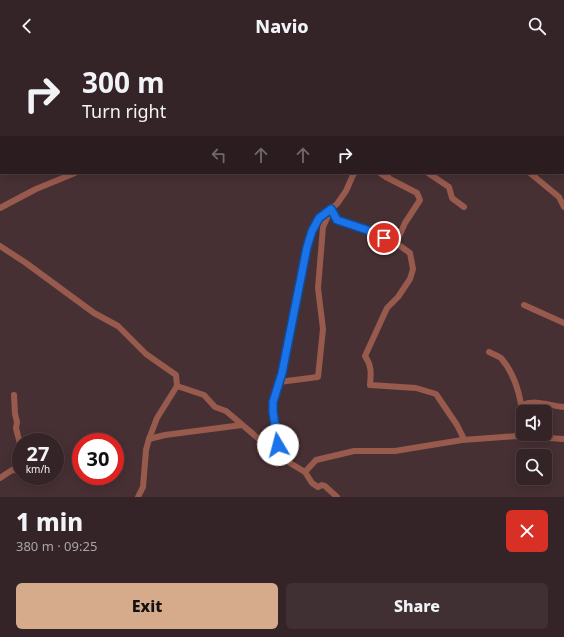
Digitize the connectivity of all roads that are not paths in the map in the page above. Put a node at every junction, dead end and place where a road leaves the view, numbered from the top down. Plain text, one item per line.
1 (73, 174) edge
2 (354, 174) edge
3 (430, 174) edge
4 (531, 174) edge
5 (388, 175) edge
6 (464, 206) dead end
7 (564, 207) edge
8 (0, 208) edge
9 (331, 209) junction
10 (396, 243) junction
11 (1, 248) edge
12 (524, 305) dead end
13 (564, 323) edge
14 (490, 352) dead end
15 (279, 382) junction
16 (177, 386) junction
17 (14, 395) dead end
18 (522, 405) joint
19 (550, 405) edge
20 (552, 406) edge
21 (564, 407) edge
22 (242, 425) junction
23 (17, 433) edge
24 (516, 436) edge
25 (552, 438) edge
26 (149, 439) junction
27 (564, 439) edge
28 (462, 440) junction
29 (282, 457) junction
30 (12, 470) edge
31 (305, 472) junction
32 (0, 478) edge
33 (138, 497) edge
34 (337, 497) edge

1 - 8 street
2 - 9 street
3 - 6 street
4 - 7 street
5 - 10 street
9 - 10 street
9 - 15 street
9 - 15 street
10 - 28 street
11 - 16 street
12 - 13 street
14 - 18 street
15 - 29 street
16 - 22 street
16 - 26 street
17 - 23 street
18 - 19 street
20 - 21 street
22 - 26 street
22 - 29 street
24 - 28 street
25 - 27 street
26 - 33 street
28 - 31 street
29 - 31 street
30 - 32 street
31 - 34 street

